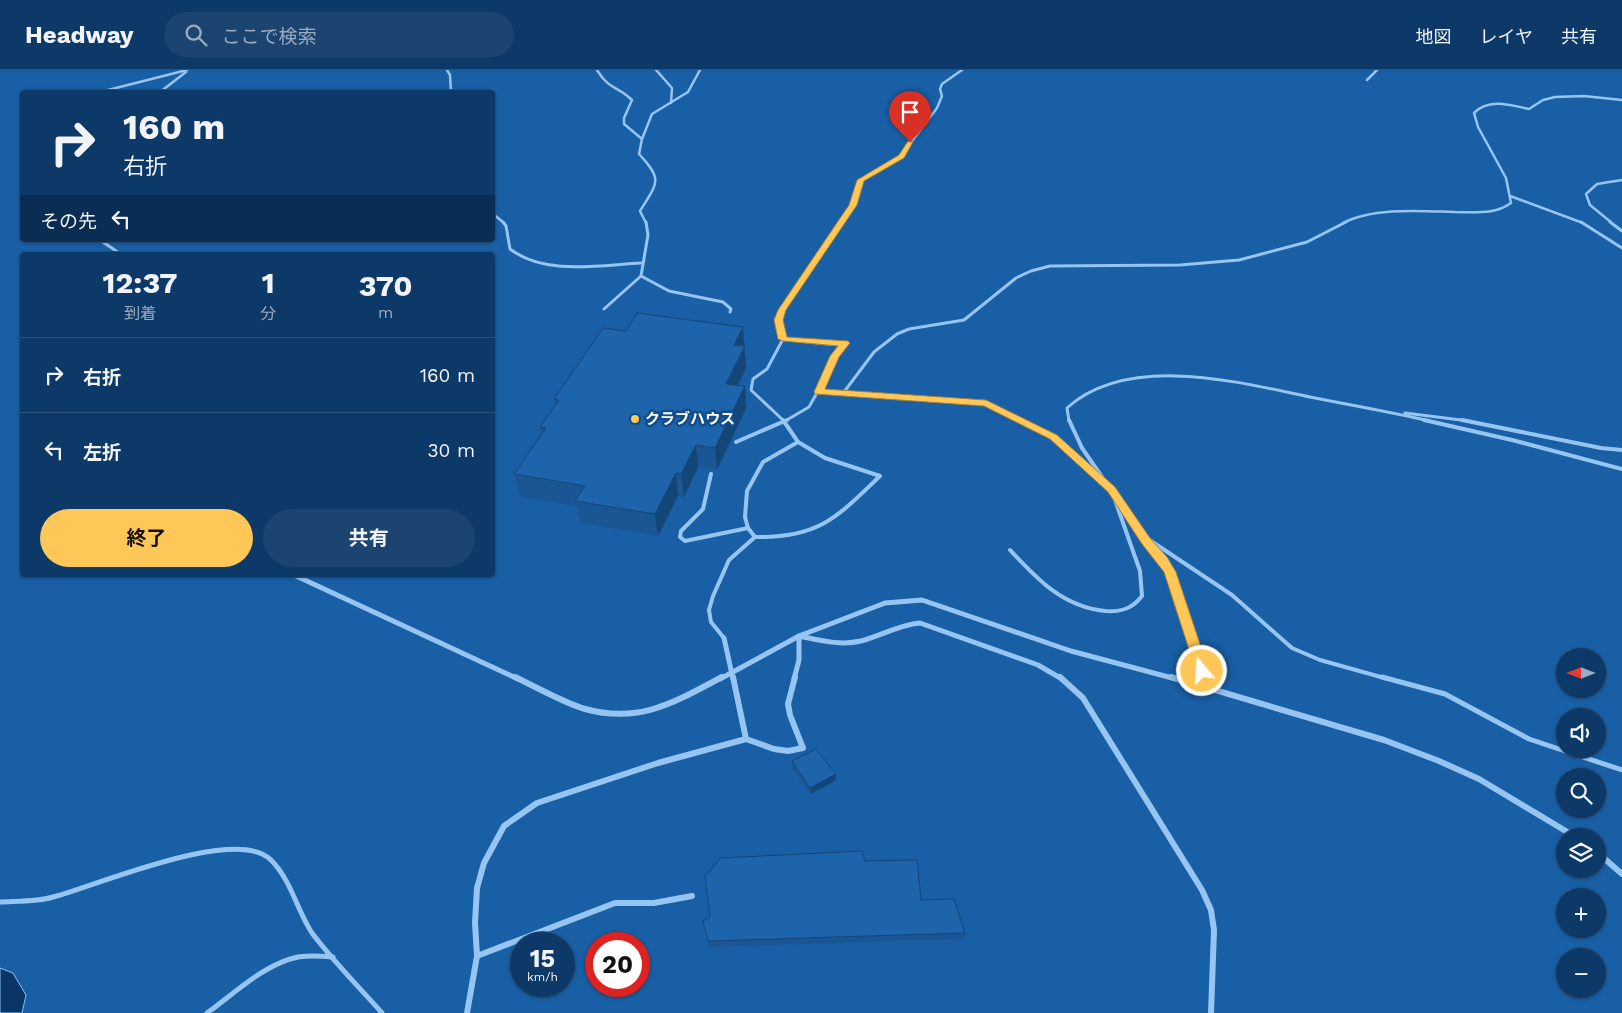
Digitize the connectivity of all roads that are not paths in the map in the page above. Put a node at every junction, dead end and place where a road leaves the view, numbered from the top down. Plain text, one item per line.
1 (188, 70) edge
2 (447, 70) edge
3 (597, 70) edge
4 (656, 70) edge
5 (700, 70) edge
6 (962, 70) edge
7 (1378, 70) edge
8 (1367, 80) dead end
9 (108, 90) edge
10 (163, 90) edge
11 (451, 90) edge
12 (1622, 100) edge
13 (671, 103) junction
14 (642, 139) junction
15 (1622, 180) edge
16 (1510, 196) junction
17 (495, 216) edge
18 (1622, 231) edge
19 (103, 242) edge
20 (1622, 248) edge
21 (118, 252) edge
22 (641, 263) junction
23 (642, 276) junction
24 (604, 309) dead end
25 (730, 312) dead end
26 (783, 339) junction
27 (819, 392) junction
28 (844, 392) junction
29 (1389, 412) junction
30 (784, 421) junction
31 (736, 442) dead end
32 (798, 442) junction
33 (1622, 450) edge
34 (1622, 469) edge
35 (711, 474) dead end
36 (1112, 489) junction
37 (748, 528) junction
38 (1142, 535) junction
39 (754, 537) junction
40 (1010, 550) dead end
41 (298, 577) edge
42 (798, 636) junction
43 (724, 638) joint
44 (1208, 687) junction
45 (746, 739) junction
46 (1622, 770) edge
47 (1561, 828) edge
48 (1606, 860) edge
49 (1622, 874) edge
50 (692, 896) dead end
51 (0, 902) edge
52 (477, 956) junction
53 (334, 957) junction
54 (207, 1013) edge
55 (382, 1013) edge
56 (466, 1013) edge
57 (1211, 1013) edge

1 - 9 lane
1 - 10 lane
2 - 11 lane
3 - 14 lane
4 - 13 lane
5 - 13 lane
6 - 26 lane
7 - 8 lane
12 - 16 lane
13 - 14 lane
14 - 22 lane
15 - 18 lane
16 - 20 lane
16 - 28 lane
17 - 22 lane
19 - 21 lane
22 - 23 lane
23 - 24 lane
23 - 25 lane
26 - 27 lane
26 - 30 lane
27 - 28 lane
27 - 30 lane
28 - 36 lane
29 - 33 lane
29 - 34 lane
29 - 36 lane
30 - 31 lane
30 - 32 lane
32 - 37 lane
32 - 39 lane
35 - 37 lane
36 - 38 lane
36 - 40 lane
37 - 39 lane
38 - 44 lane
38 - 46 lane
39 - 43 lane
41 - 42 street
42 - 44 street
42 - 45 street
42 - 57 street
43 - 45 street, bridge
44 - 47 street
45 - 52 street
48 - 49 street
50 - 52 street
51 - 53 lane
52 - 56 street
53 - 54 lane
53 - 55 lane

